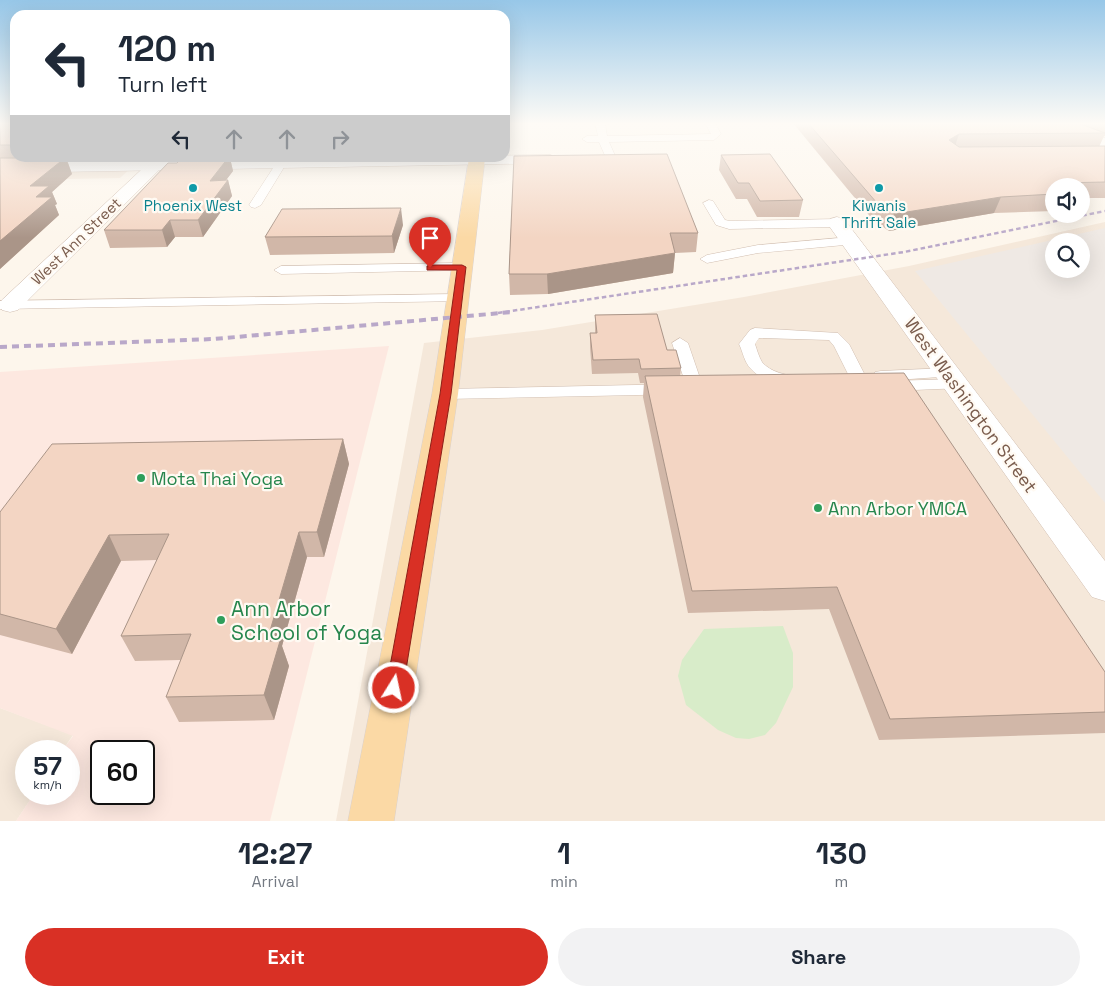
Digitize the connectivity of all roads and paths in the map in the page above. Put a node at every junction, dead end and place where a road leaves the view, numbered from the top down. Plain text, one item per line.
1 (158, 162) edge
2 (359, 162) edge
3 (477, 162) edge
4 (281, 164) junction
5 (0, 168) edge
6 (709, 203) dead end
7 (255, 205) dead end
8 (838, 223) joint
9 (851, 241) junction
10 (708, 260) dead end
11 (462, 267) junction
12 (281, 270) dead end
13 (459, 298) junction
14 (5, 305) edge
15 (680, 343) dead end
16 (952, 379) junction
17 (860, 381) junction
18 (445, 394) junction
19 (1105, 587) edge
20 (371, 821) edge

1 - 4 street
1 - 5 street
1 - 14 street, West Ann Street
2 - 4 street
3 - 11 main road
4 - 7 lane
6 - 8 lane
8 - 9 street, West Washington Street
9 - 10 lane
9 - 16 street, West Washington Street
11 - 12 lane
11 - 13 main road
13 - 14 lane
13 - 18 main road
15 - 18 lane
16 - 17 lane
16 - 19 street, West Washington Street
17 - 17 lane
18 - 20 main road

